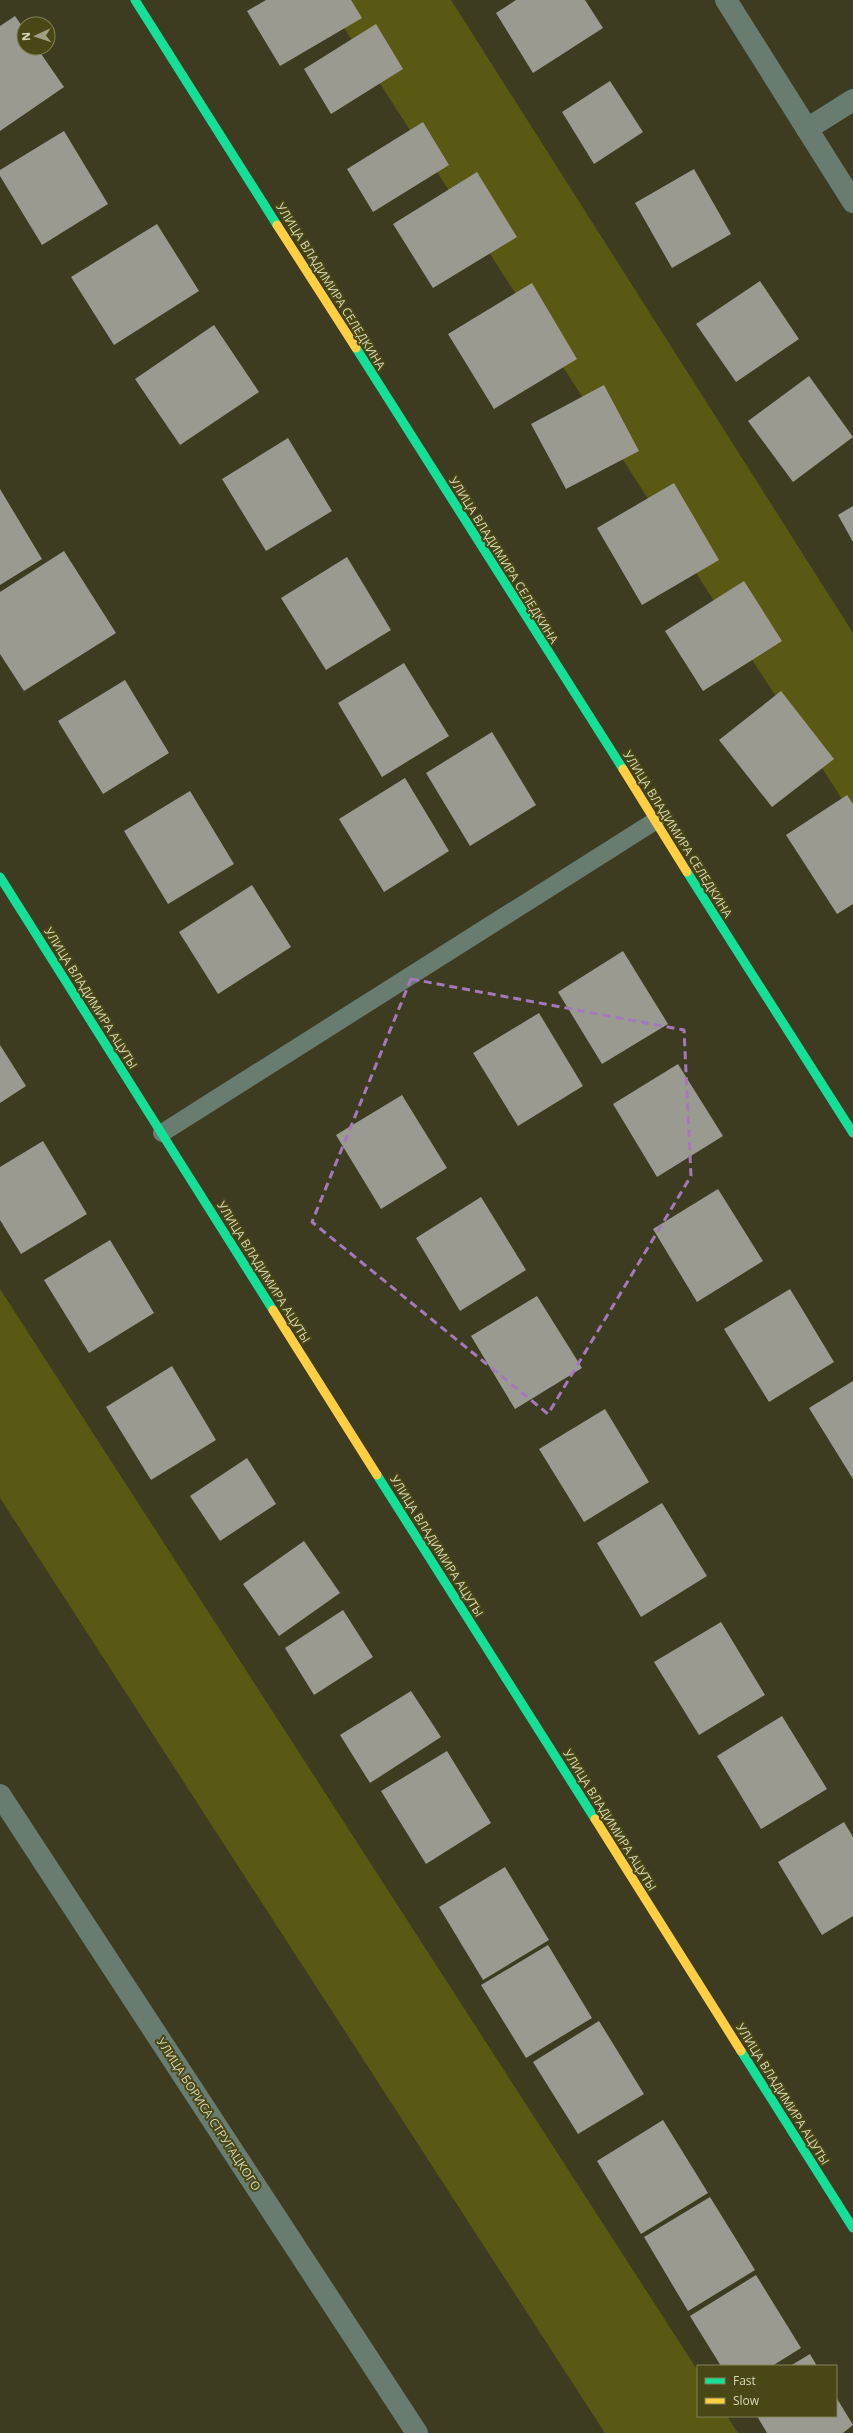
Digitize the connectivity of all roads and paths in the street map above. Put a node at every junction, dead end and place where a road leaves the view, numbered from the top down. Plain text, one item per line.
1 (135, 0) edge
2 (726, 0) edge
3 (853, 100) edge
4 (807, 129) junction
5 (853, 202) edge
6 (655, 821) junction
7 (0, 877) edge
8 (162, 1133) junction
9 (853, 1133) edge
10 (0, 1795) edge
11 (853, 2228) edge
12 (417, 2433) edge

1 - 6 street, УЛИЦА ВЛАДИМИРА СЕЛЕДКИНА
2 - 4 street
3 - 4 street
4 - 5 street
6 - 8 lane
6 - 9 street, УЛИЦА ВЛАДИМИРА СЕЛЕДКИНА
7 - 8 street, УЛИЦА ВЛАДИМИРА АЦУТЫ
8 - 11 street, УЛИЦА ВЛАДИМИРА АЦУТЫ
10 - 12 street, УЛИЦА БОРИСА СТРУГАЦКОГО

